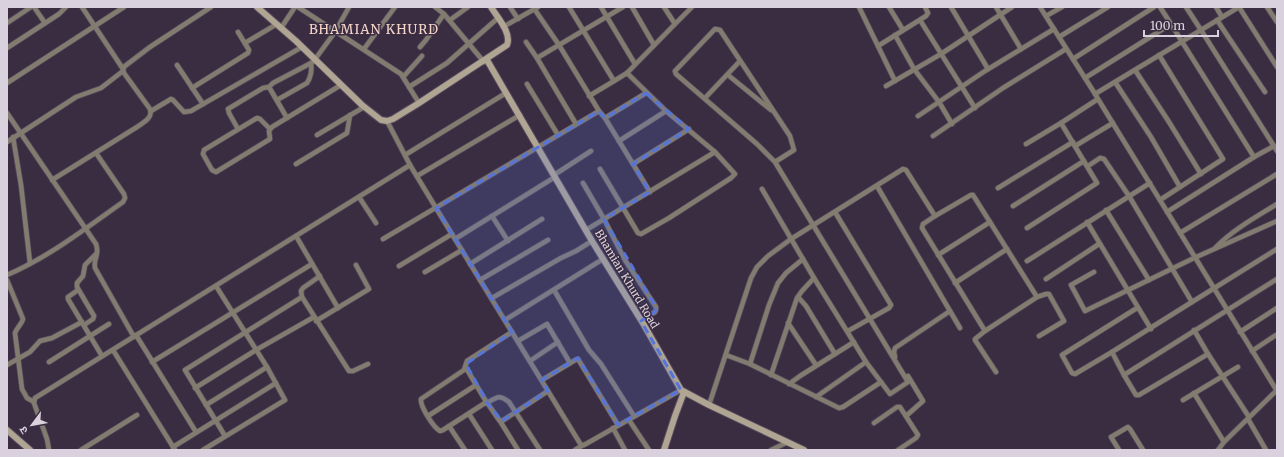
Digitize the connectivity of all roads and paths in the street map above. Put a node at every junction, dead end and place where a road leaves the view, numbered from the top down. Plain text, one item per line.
1 (32, 7) edge
2 (66, 7) edge
3 (82, 7) edge
4 (124, 7) edge
5 (211, 7) edge
6 (257, 7) edge
7 (297, 7) edge
8 (349, 7) edge
9 (395, 7) edge
10 (435, 7) edge
11 (468, 7) edge
12 (491, 7) edge
13 (510, 7) edge
14 (569, 7) edge
15 (601, 7) edge
16 (623, 7) edge
17 (632, 7) edge
18 (664, 7) edge
19 (692, 7) edge
20 (859, 7) edge
21 (889, 7) edge
22 (924, 7) edge
23 (951, 7) edge
24 (996, 7) edge
25 (1012, 7) edge
26 (1040, 7) edge
27 (1062, 7) edge
28 (1108, 7) edge
29 (1154, 7) edge
30 (1160, 7) edge
31 (1186, 7) edge
32 (1216, 7) edge
33 (1239, 7) edge
34 (1268, 7) edge
35 (535, 8) edge
36 (444, 14) junction
37 (1000, 15) junction
38 (1046, 16) junction
39 (607, 17) junction
40 (498, 18) junction
41 (518, 19) junction
42 (1220, 19) junction
43 (450, 20) junction
44 (920, 20) junction
45 (1277, 22) edge
46 (7, 23) edge
47 (45, 23) junction
48 (675, 24) junction
49 (1171, 24) junction
50 (95, 26) junction
51 (279, 26) junction
52 (503, 27) junction
53 (1054, 29) junction
54 (583, 30) junction
55 (903, 30) junction
56 (1201, 30) junction
57 (336, 31) junction
58 (238, 32) dead end
59 (895, 35) junction
60 (968, 36) junction
61 (1059, 37) junction
62 (526, 42) dead end
63 (1182, 42) junction
64 (245, 43) junction
65 (470, 44) junction
66 (654, 45) junction
67 (559, 46) junction
68 (878, 46) junction
69 (302, 47) junction
70 (420, 47) dead end
71 (7, 48) edge
72 (364, 49) junction
73 (1021, 49) junction
74 (1066, 49) junction
75 (941, 54) junction
76 (1159, 55) junction
77 (422, 56) dead end
78 (537, 58) junction
79 (1073, 59) junction
80 (313, 61) junction
81 (485, 61) junction
82 (740, 61) junction
83 (635, 64) junction
84 (177, 65) dead end
85 (1277, 66) edge
86 (914, 69) junction
87 (988, 69) junction
88 (123, 70) junction
89 (1134, 70) junction
90 (627, 73) junction
91 (728, 75) junction
92 (404, 76) junction
93 (1085, 78) junction
94 (614, 81) junction
95 (895, 81) junction
96 (1115, 82) junction
97 (7, 83) edge
98 (527, 84) dead end
99 (341, 85) junction
100 (886, 86) dead end
101 (269, 87) junction
102 (410, 87) junction
103 (962, 87) junction
104 (192, 88) junction
105 (1265, 92) dead end
106 (506, 93) junction
107 (646, 93) junction
108 (589, 96) junction
109 (1097, 97) junction
110 (705, 98) junction
111 (277, 100) junction
112 (939, 102) junction
113 (419, 103) junction
114 (203, 104) junction
115 (364, 107) junction
116 (975, 108) junction
117 (151, 111) junction
118 (598, 111) junction
119 (666, 111) junction
120 (7, 113) edge
121 (775, 114) junction
122 (350, 115) junction
123 (520, 115) junction
124 (918, 116) dead end
125 (287, 118) junction
126 (605, 118) junction
127 (387, 121) junction
128 (12, 122) junction
129 (1061, 123) junction
130 (1113, 123) junction
131 (576, 124) junction
132 (952, 124) junction
133 (7, 125) edge
134 (238, 129) junction
135 (270, 129) junction
136 (689, 129) junction
137 (20, 133) junction
138 (317, 135) dead end
139 (558, 135) junction
140 (933, 136) dead end
141 (14, 138) junction
142 (618, 141) junction
143 (7, 142) edge
144 (1026, 144) dead end
145 (1074, 144) junction
146 (1274, 146) junction
147 (538, 147) junction
148 (591, 151) dead end
149 (1277, 151) edge
150 (715, 152) junction
151 (96, 153) junction
152 (405, 155) junction
153 (1254, 157) junction
154 (1084, 161) junction
155 (775, 162) junction
156 (296, 164) dead end
157 (633, 164) junction
158 (410, 165) junction
159 (1088, 166) junction
160 (600, 169) dead end
161 (1201, 174) junction
162 (1277, 174) edge
163 (417, 176) junction
164 (555, 176) junction
165 (52, 180) junction
166 (583, 183) dead end
167 (1150, 183) junction
168 (877, 186) junction
169 (1180, 187) junction
170 (998, 188) dead end
171 (762, 189) dead end
172 (650, 192) junction
173 (1129, 196) junction
174 (359, 197) junction
175 (1160, 200) junction
176 (1277, 204) edge
177 (1013, 206) dead end
178 (623, 207) junction
179 (436, 208) junction
180 (1106, 210) junction
181 (835, 212) junction
182 (1168, 212) junction
183 (492, 216) junction
184 (935, 216) junction
185 (542, 219) dead end
186 (604, 219) junction
187 (1277, 221) edge
188 (990, 222) junction
189 (1087, 222) junction
190 (376, 223) dead end
191 (813, 226) junction
192 (1027, 228) dead end
193 (85, 229) junction
194 (586, 230) junction
195 (1180, 233) junction
196 (452, 234) junction
197 (296, 236) junction
198 (383, 239) dead end
199 (455, 239) junction
200 (791, 239) junction
201 (548, 240) dead end
202 (508, 241) junction
203 (592, 241) junction
204 (1099, 244) junction
205 (1007, 249) junction
206 (1214, 249) junction
207 (1277, 249) edge
208 (462, 250) junction
209 (98, 253) junction
210 (938, 255) junction
211 (1194, 258) junction
212 (803, 259) junction
213 (603, 260) junction
214 (1026, 261) dead end
215 (30, 264) junction
216 (312, 264) junction
217 (470, 264) junction
218 (356, 265) dead end
219 (399, 266) dead end
220 (1172, 268) junction
221 (425, 272) dead end
222 (1094, 272) dead end
223 (7, 274) edge
224 (320, 276) junction
225 (814, 278) junction
226 (1046, 279) dead end
227 (1277, 279) edge
228 (7, 280) edge
229 (480, 280) junction
230 (1149, 280) junction
231 (955, 283) junction
232 (216, 286) junction
233 (1214, 289) junction
234 (78, 290) junction
235 (554, 290) junction
236 (1127, 291) junction
237 (302, 297) junction
238 (798, 297) junction
239 (1037, 297) junction
240 (492, 298) junction
241 (1192, 302) junction
242 (338, 308) junction
243 (1138, 308) junction
244 (1277, 308) edge
245 (1227, 310) junction
246 (950, 311) junction
247 (232, 312) junction
248 (315, 319) junction
249 (871, 319) junction
250 (505, 320) junction
251 (641, 321) junction
252 (788, 322) junction
253 (83, 323) junction
254 (109, 324) dead end
255 (960, 328) dead end
256 (1151, 329) junction
257 (1194, 330) junction
258 (848, 331) junction
259 (985, 331) junction
260 (245, 332) junction
261 (512, 332) junction
262 (1240, 332) junction
263 (1276, 335) edge
264 (91, 336) junction
265 (135, 336) junction
266 (1038, 336) dead end
267 (518, 341) junction
268 (558, 342) junction
269 (854, 342) junction
270 (113, 350) junction
271 (256, 350) junction
272 (1252, 350) junction
273 (1112, 352) junction
274 (835, 354) junction
275 (1208, 354) junction
276 (726, 355) junction
277 (102, 356) junction
278 (18, 359) junction
279 (530, 361) junction
280 (49, 362) dead end
281 (152, 362) junction
282 (866, 362) junction
283 (570, 363) junction
284 (368, 364) dead end
285 (750, 364) junction
286 (7, 365) edge
287 (816, 365) junction
288 (267, 367) junction
289 (1238, 367) dead end
290 (466, 368) junction
291 (996, 372) dead end
292 (771, 374) junction
293 (1124, 375) junction
294 (1222, 376) junction
295 (542, 380) junction
296 (881, 382) junction
297 (276, 383) junction
298 (789, 384) junction
299 (476, 385) junction
300 (195, 388) junction
301 (548, 391) junction
302 (682, 391) junction
303 (1277, 391) edge
304 (1194, 393) junction
305 (816, 397) junction
306 (1183, 400) dead end
307 (34, 402) junction
308 (487, 403) junction
309 (206, 405) junction
310 (709, 406) junction
311 (516, 411) junction
312 (469, 414) junction
313 (137, 415) dead end
314 (428, 416) junction
315 (634, 416) junction
316 (906, 416) junction
317 (1248, 418) junction
318 (629, 420) junction
319 (215, 421) junction
320 (500, 421) junction
321 (874, 422) dead end
322 (618, 425) junction
323 (449, 426) junction
324 (613, 428) junction
325 (7, 430) edge
326 (196, 432) junction
327 (225, 436) junction
328 (788, 442) junction
329 (1224, 442) junction
330 (583, 445) junction
331 (23, 447) edge
332 (174, 448) edge
333 (30, 450) edge
334 (50, 450) edge
335 (81, 450) edge
336 (203, 450) edge
337 (465, 450) edge
338 (492, 450) edge
339 (518, 450) edge
340 (540, 450) edge
341 (575, 450) edge
342 (625, 450) edge
343 (649, 450) edge
344 (664, 450) edge
345 (771, 450) edge
346 (804, 450) edge
347 (898, 450) edge
348 (1119, 450) edge
349 (1143, 450) edge
350 (1218, 450) edge
351 (1266, 450) edge

1 - 46 street
1 - 47 street
2 - 47 street
3 - 50 street
4 - 50 street
5 - 88 street
6 - 51 street
7 - 51 street
7 - 57 street
8 - 57 street
9 - 72 street
10 - 36 street
11 - 43 street
12 - 40 street
13 - 41 street
14 - 54 street
15 - 39 street
16 - 39 street
17 - 66 street
18 - 48 street
19 - 48 street
20 - 68 street
21 - 55 street
22 - 44 street
23 - 60 street
24 - 37 street
25 - 37 street
26 - 38 street
27 - 38 street
28 - 61 street
29 - 79 street
30 - 49 street
31 - 56 street
32 - 42 street
33 - 42 street
33 - 85 street
34 - 45 street
35 - 41 street
35 - 67 street
36 - 43 street
36 - 70 street
37 - 60 street
37 - 73 street
38 - 53 street
39 - 54 street
39 - 83 street
40 - 52 street
40 - 65 street
41 - 52 street
42 - 56 street
42 - 105 street
43 - 65 street
44 - 55 street
44 - 75 street
47 - 71 street
48 - 66 street
49 - 63 street
49 - 93 street
50 - 88 street
50 - 97 street
51 - 64 street
51 - 69 street
52 - 81 street
53 - 61 street
53 - 73 street
54 - 67 street
54 - 94 street
55 - 59 street
56 - 63 street
56 - 146 street
57 - 72 street
57 - 80 street
58 - 64 street
59 - 68 street
59 - 86 street
60 - 75 street
60 - 87 street
61 - 74 street
62 - 78 street
63 - 76 street
63 - 153 street
64 - 104 street
65 - 81 street
65 - 102 street
66 - 83 street
67 - 78 street
67 - 108 street
68 - 95 street
69 - 80 street
69 - 114 street
72 - 92 street
73 - 87 street
74 - 79 street
74 - 116 street
75 - 86 street
75 - 103 street
76 - 89 street
76 - 161 street
77 - 92 street
78 - 131 street
79 - 93 street
80 - 99 street
80 - 101 street
80 - 111 street
81 - 106 street, Bhamian Khurd Road
81 - 113 street
82 - 91 street
82 - 110 street
82 - 121 street
83 - 90 street
84 - 104 street
86 - 95 street
86 - 112 street
87 - 103 street
88 - 117 street
88 - 137 street
89 - 96 street
89 - 161 street
90 - 94 street
90 - 107 street
91 - 110 street
91 - 121 street
92 - 102 street
93 - 109 street
94 - 108 street
95 - 100 street
96 - 109 street
96 - 169 street
98 - 139 street
99 - 115 street
99 - 125 street
101 - 111 street
101 - 134 street
102 - 113 street
103 - 112 street
103 - 116 street
104 - 114 street
106 - 123 street, Bhamian Khurd Road
106 - 152 street
107 - 119 street
107 - 126 street
108 - 118 street
109 - 129 street
109 - 130 street
110 - 155 street
111 - 125 street
112 - 124 street
112 - 132 street
113 - 127 street
114 - 117 street
115 - 122 street
115 - 127 street
116 - 132 street
117 - 151 street
118 - 126 street
118 - 131 street
119 - 136 street
119 - 142 street
120 - 128 street
121 - 155 street
122 - 138 street
122 - 156 street
123 - 147 street, Bhamian Khurd Road
123 - 163 street
125 - 135 street
126 - 142 street
127 - 152 street
128 - 133 street
128 - 137 street
129 - 144 street
129 - 145 street
130 - 145 street
130 - 167 street
131 - 139 street
132 - 140 street
134 - 135 street
134 - 135 street
136 - 150 street
136 - 157 street
137 - 141 street
137 - 165 street
139 - 147 street
141 - 143 street
141 - 215 street
142 - 157 street
145 - 154 street
145 - 170 street
146 - 149 street
146 - 153 street
147 - 164 street, Bhamian Khurd Road
147 - 179 street
148 - 164 street
150 - 172 street
150 - 178 street
151 - 165 street
151 - 193 street
152 - 158 street
153 - 182 street
154 - 159 street
154 - 177 street
155 - 191 street
157 - 172 street
158 - 163 street
158 - 174 street
159 - 173 street
159 - 192 street
160 - 178 street
161 - 169 street
162 - 195 street
163 - 179 street
164 - 183 street
164 - 194 street, Bhamian Khurd Road
165 - 193 street
166 - 186 street
167 - 173 street
167 - 175 street
168 - 181 street
168 - 184 street
168 - 246 street
169 - 175 street
171 - 200 street
172 - 178 street
173 - 180 street
173 - 220 street
174 - 190 street
174 - 197 street
175 - 182 street
176 - 206 street
178 - 186 street
179 - 196 street
179 - 198 street
180 - 189 street
180 - 230 street
181 - 191 street
181 - 249 street
182 - 195 street
183 - 199 street
183 - 202 street
184 - 188 street
184 - 210 street
185 - 202 street
186 - 194 street
186 - 251 street
187 - 206 street
188 - 205 street
188 - 210 street
189 - 204 street
189 - 214 street
191 - 200 street
191 - 249 street
193 - 209 street
193 - 215 street
194 - 203 street, Bhamian Khurd Road
195 - 211 street
196 - 199 street
196 - 219 street
197 - 216 street
197 - 232 street
199 - 208 street
200 - 212 street
200 - 276 street
201 - 229 street
202 - 217 street
203 - 213 street, Bhamian Khurd Road
203 - 240 street
204 - 226 street
204 - 236 street
205 - 231 street
205 - 239 street
206 - 211 street
207 - 233 street
208 - 217 street
208 - 221 street
209 - 234 street
209 - 265 street
210 - 231 street
211 - 220 street
211 - 233 street
212 - 225 street
212 - 285 street
213 - 235 street
213 - 251 street, Bhamian Khurd Road
215 - 223 street
216 - 224 street
216 - 247 street
217 - 229 street
218 - 242 street
220 - 230 street
220 - 241 street
222 - 236 street
224 - 237 street
224 - 242 street
225 - 238 street
225 - 258 street
227 - 245 street
228 - 278 street
229 - 240 street
230 - 236 street
231 - 259 street
232 - 247 street
232 - 265 street
233 - 241 street
233 - 245 street
234 - 253 street
234 - 253 street
235 - 250 street
235 - 315 street
236 - 243 street
237 - 248 street
237 - 260 street
238 - 252 street
238 - 274 street
239 - 259 street
239 - 266 street
240 - 250 street
241 - 256 street
242 - 248 street
243 - 256 street
243 - 273 street
244 - 262 street
245 - 257 street
245 - 262 street
246 - 255 street
246 - 316 street
247 - 260 street
247 - 281 street
248 - 271 street
248 - 284 street
249 - 258 street
249 - 296 street
250 - 261 street
251 - 302 street, Bhamian Khurd Road
252 - 287 street
252 - 292 street
253 - 264 street
253 - 278 street
254 - 264 street
256 - 273 street
257 - 275 street
257 - 293 street
258 - 269 street
259 - 291 street
260 - 271 street
260 - 300 street
261 - 267 street
261 - 290 street
262 - 272 street
263 - 272 street
264 - 277 street
264 - 280 street
265 - 270 street
265 - 281 street
267 - 268 street
267 - 279 street
268 - 279 street
268 - 283 street
269 - 274 street
269 - 282 street
270 - 277 street
270 - 332 street
271 - 288 street
271 - 300 street
272 - 303 street
273 - 293 street
274 - 287 street
275 - 293 street
275 - 294 street
276 - 285 street
276 - 310 street
277 - 307 street
278 - 286 street
278 - 307 street
279 - 295 street
281 - 326 street
282 - 296 street
282 - 305 street
283 - 295 street
283 - 322 street
285 - 292 street
287 - 298 street
288 - 297 street
288 - 309 street
289 - 294 street
290 - 299 street
290 - 314 street
292 - 298 street
294 - 304 street
294 - 317 street
295 - 301 street
296 - 305 street
297 - 319 street
297 - 327 street
298 - 305 street
299 - 308 street
299 - 314 street
300 - 309 street
301 - 311 street
301 - 330 street
302 - 310 street
302 - 315 street
302 - 344 street
303 - 317 street
304 - 306 street
304 - 329 street
307 - 334 street
308 - 311 street
308 - 312 street
308 - 320 street
309 - 319 street
310 - 328 street
311 - 320 street
311 - 340 street
312 - 323 street
312 - 338 street
313 - 335 street
314 - 323 street
315 - 318 street
316 - 321 street
316 - 347 street
317 - 329 street
317 - 351 street
318 - 322 street
318 - 343 street
319 - 326 street
319 - 327 street
320 - 339 street
322 - 324 street
323 - 337 street
324 - 330 street
324 - 342 street
325 - 331 street
326 - 332 street
327 - 336 street
328 - 345 street
328 - 346 street
329 - 350 street
330 - 341 street
331 - 333 street
348 - 349 street

